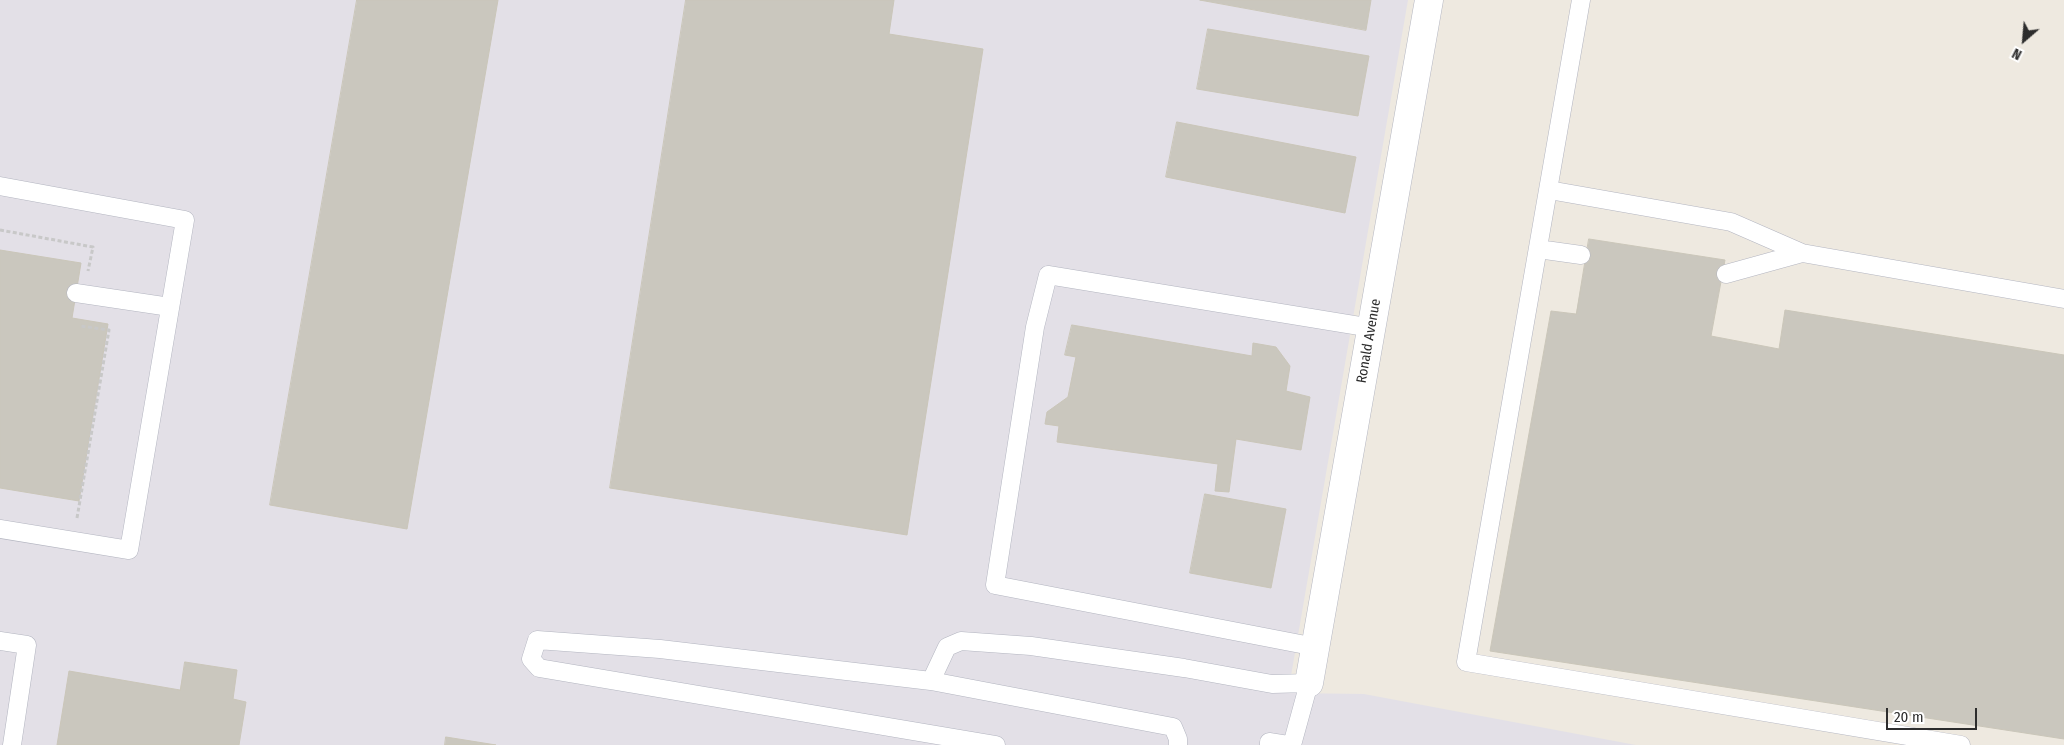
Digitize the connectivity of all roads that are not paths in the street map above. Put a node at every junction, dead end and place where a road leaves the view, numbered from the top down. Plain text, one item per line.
1 (1429, 0) edge
2 (1581, 0) edge
3 (0, 186) edge
4 (1549, 190) junction
5 (1538, 249) junction
6 (1802, 253) junction
7 (1581, 256) dead end
8 (1726, 274) dead end
9 (76, 293) dead end
10 (2064, 300) edge
11 (170, 307) junction
12 (1372, 328) junction
13 (0, 529) edge
14 (0, 641) edge
15 (1316, 647) junction
16 (931, 681) junction
17 (1310, 683) junction
18 (12, 745) edge
19 (996, 745) edge
20 (1178, 745) edge
21 (1269, 745) edge
22 (1288, 745) edge
23 (1292, 745) edge
24 (1961, 745) edge

1 - 12 street, Ronald Avenue
2 - 4 lane
3 - 11 lane
4 - 5 lane
4 - 6 lane
5 - 7 lane
5 - 24 lane
6 - 8 lane
6 - 10 lane
9 - 11 lane
11 - 13 lane
12 - 15 street, Ronald Avenue
12 - 15 lane
14 - 18 lane
15 - 17 street, Ronald Avenue
16 - 17 lane
16 - 19 lane
16 - 20 lane
17 - 23 lane
21 - 22 lane

